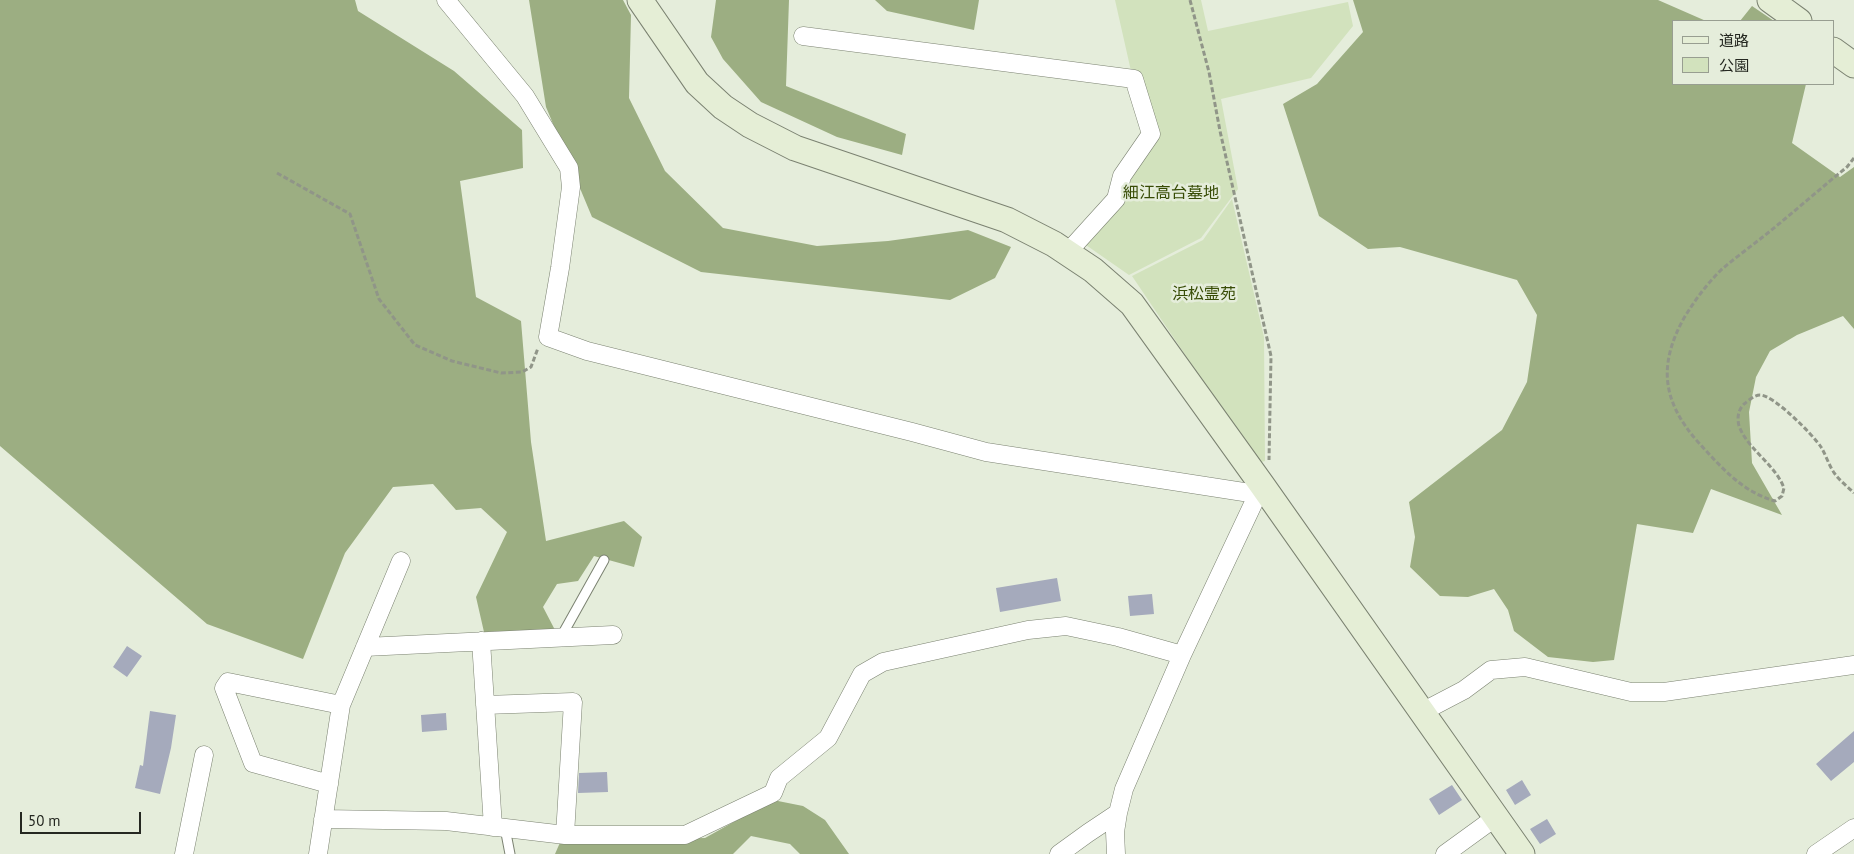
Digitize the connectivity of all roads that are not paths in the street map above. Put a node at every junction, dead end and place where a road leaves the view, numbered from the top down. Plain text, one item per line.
1 (446, 0) edge
2 (640, 0) edge
3 (1770, 0) edge
4 (1798, 20) edge
5 (803, 36) dead end
6 (1834, 51) edge
7 (1854, 65) edge
8 (1067, 253) junction
9 (1262, 485) junction
10 (604, 560) dead end
11 (401, 561) dead end
12 (613, 634) dead end
13 (561, 637) junction
14 (481, 641) junction
15 (365, 647) junction
16 (1182, 655) junction
17 (1854, 665) edge
18 (341, 705) junction
19 (485, 705) junction
20 (1422, 712) junction
21 (204, 755) dead end
22 (329, 784) junction
23 (1118, 813) junction
24 (1496, 818) junction
25 (323, 819) junction
26 (499, 827) junction
27 (1854, 828) edge
28 (565, 835) junction
29 (184, 854) edge
30 (318, 854) edge
31 (510, 854) edge
32 (1059, 854) edge
33 (1116, 854) edge
34 (1445, 854) edge
35 (1522, 854) edge
36 (1816, 854) edge

1 - 9 street
2 - 8 street
3 - 4 street
5 - 8 street
6 - 7 street
8 - 9 street
9 - 16 street
9 - 20 street
10 - 13 lane
11 - 15 street
12 - 13 street
13 - 14 street
14 - 15 street
14 - 19 street
15 - 18 street
16 - 23 street
16 - 28 street
17 - 20 street
18 - 22 street
18 - 22 street
19 - 26 street
19 - 28 street
20 - 24 street
21 - 29 street
22 - 25 street
23 - 32 street
23 - 33 street
24 - 34 street
24 - 35 street
25 - 26 street
25 - 30 street
26 - 28 street
26 - 31 lane
27 - 36 street

